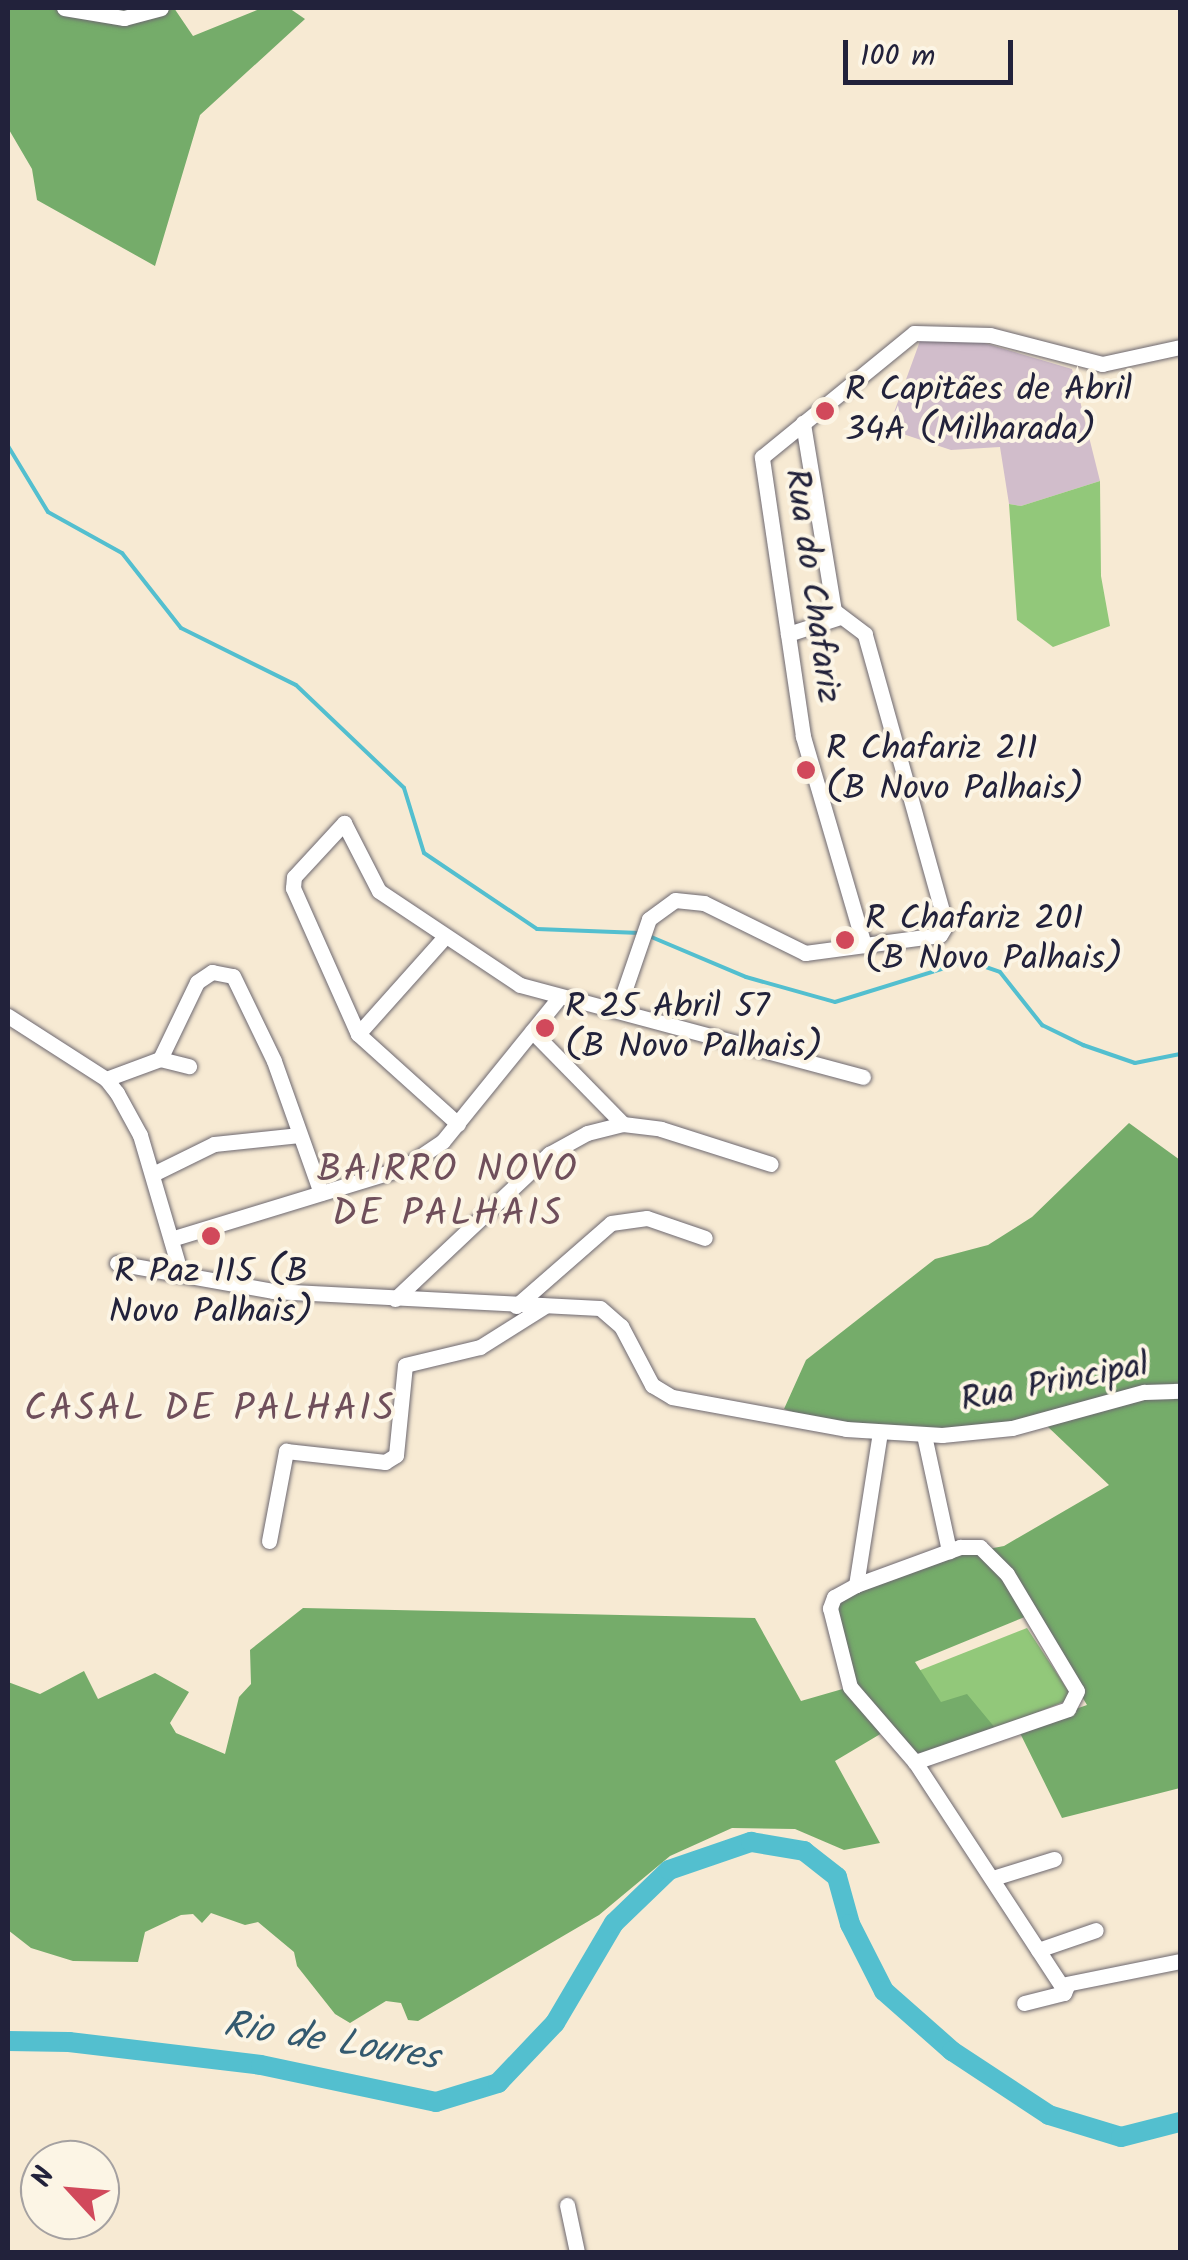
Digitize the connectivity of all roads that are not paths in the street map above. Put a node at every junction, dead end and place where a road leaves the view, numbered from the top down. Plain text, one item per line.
1 (64, 8) edge
2 (162, 8) edge
3 (1180, 347) edge
4 (802, 423) junction
5 (840, 617) junction
6 (788, 634) junction
7 (443, 938) junction
8 (864, 945) junction
9 (558, 999) junction
10 (618, 1009) junction
11 (8, 1016) edge
12 (532, 1031) junction
13 (358, 1034) junction
14 (160, 1059) junction
15 (189, 1066) dead end
16 (864, 1077) dead end
17 (106, 1079) junction
18 (604, 1104) junction
19 (458, 1124) junction
20 (623, 1124) junction
21 (587, 1133) junction
22 (300, 1135) junction
23 (771, 1164) dead end
24 (153, 1174) junction
25 (321, 1193) junction
26 (705, 1238) dead end
27 (171, 1239) junction
28 (117, 1263) dead end
29 (181, 1274) junction
30 (395, 1298) junction
31 (517, 1302) junction
32 (545, 1306) junction
33 (515, 1325) junction
34 (1180, 1391) edge
35 (880, 1432) junction
36 (924, 1435) junction
37 (269, 1541) dead end
38 (949, 1552) junction
39 (856, 1585) junction
40 (915, 1762) junction
41 (1054, 1859) dead end
42 (993, 1878) junction
43 (1096, 1930) dead end
44 (1038, 1950) junction
45 (1180, 1961) edge
46 (1067, 1986) junction
47 (1024, 2003) dead end
48 (567, 2205) dead end
49 (577, 2252) edge

1 - 2 street
3 - 4 street, Rua do Chafariz
4 - 5 street
4 - 6 street, Rua do Chafariz
5 - 6 street
5 - 8 street
6 - 8 street, Rua do Chafariz
7 - 9 street
7 - 13 street
7 - 13 street
8 - 10 street
9 - 10 street
9 - 12 street
10 - 16 street
11 - 17 street
12 - 18 street
12 - 19 street
13 - 19 street
14 - 15 street
14 - 17 street
14 - 22 street
17 - 24 street
18 - 20 street
18 - 21 street
19 - 25 street
20 - 21 street
20 - 23 street
21 - 30 street
22 - 24 street
22 - 25 street
24 - 27 street
25 - 27 street
26 - 31 street
27 - 29 street
28 - 29 street
29 - 30 street
30 - 31 street
31 - 32 street
31 - 33 street
32 - 33 street
32 - 35 street, Rua Principal
33 - 37 street
34 - 36 street, Rua Principal
35 - 36 street, Rua Principal
35 - 39 street
36 - 38 street
38 - 39 street
38 - 40 street
39 - 40 street
40 - 42 street
41 - 42 street
42 - 44 street
43 - 44 street
44 - 46 street
45 - 46 street
46 - 47 street
48 - 49 street

